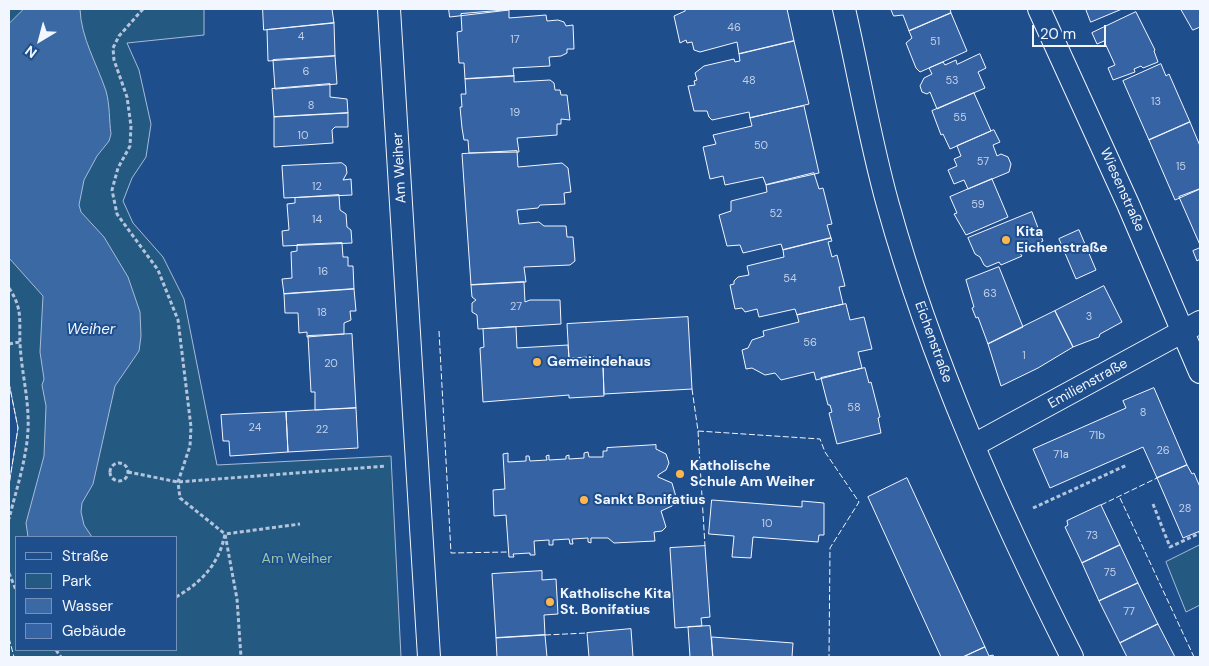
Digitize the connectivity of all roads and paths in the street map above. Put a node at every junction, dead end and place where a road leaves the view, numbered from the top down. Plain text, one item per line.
1 (143, 9) edge
2 (389, 9) edge
3 (844, 9) edge
4 (1039, 9) edge
5 (9, 288) edge
6 (1192, 327) edge
7 (20, 342) junction
8 (9, 344) edge
9 (1200, 372) edge
10 (974, 445) junction
11 (1127, 465) dead end
12 (386, 466) dead end
13 (128, 472) junction
14 (178, 482) junction
15 (1153, 504) dead end
16 (1033, 508) dead end
17 (9, 520) edge
18 (300, 524) dead end
19 (1200, 533) edge
20 (225, 534) junction
21 (9, 573) edge
22 (15, 588) edge
23 (178, 596) edge
24 (241, 657) edge
25 (429, 657) edge
26 (1072, 657) edge

1 - 14 path
2 - 25 street, Am Weiher
3 - 10 street, Eichenstraße
4 - 6 street, Wiesenstraße
5 - 7 path
6 - 9 street, Wiesenstraße
6 - 10 street, Emilienstraße
7 - 8 path
7 - 17 path
10 - 26 street, Eichenstraße
11 - 16 path
12 - 14 path
13 - 13 path
13 - 14 path
14 - 20 path
15 - 19 path
18 - 20 path
20 - 23 path
20 - 24 path
21 - 22 path

